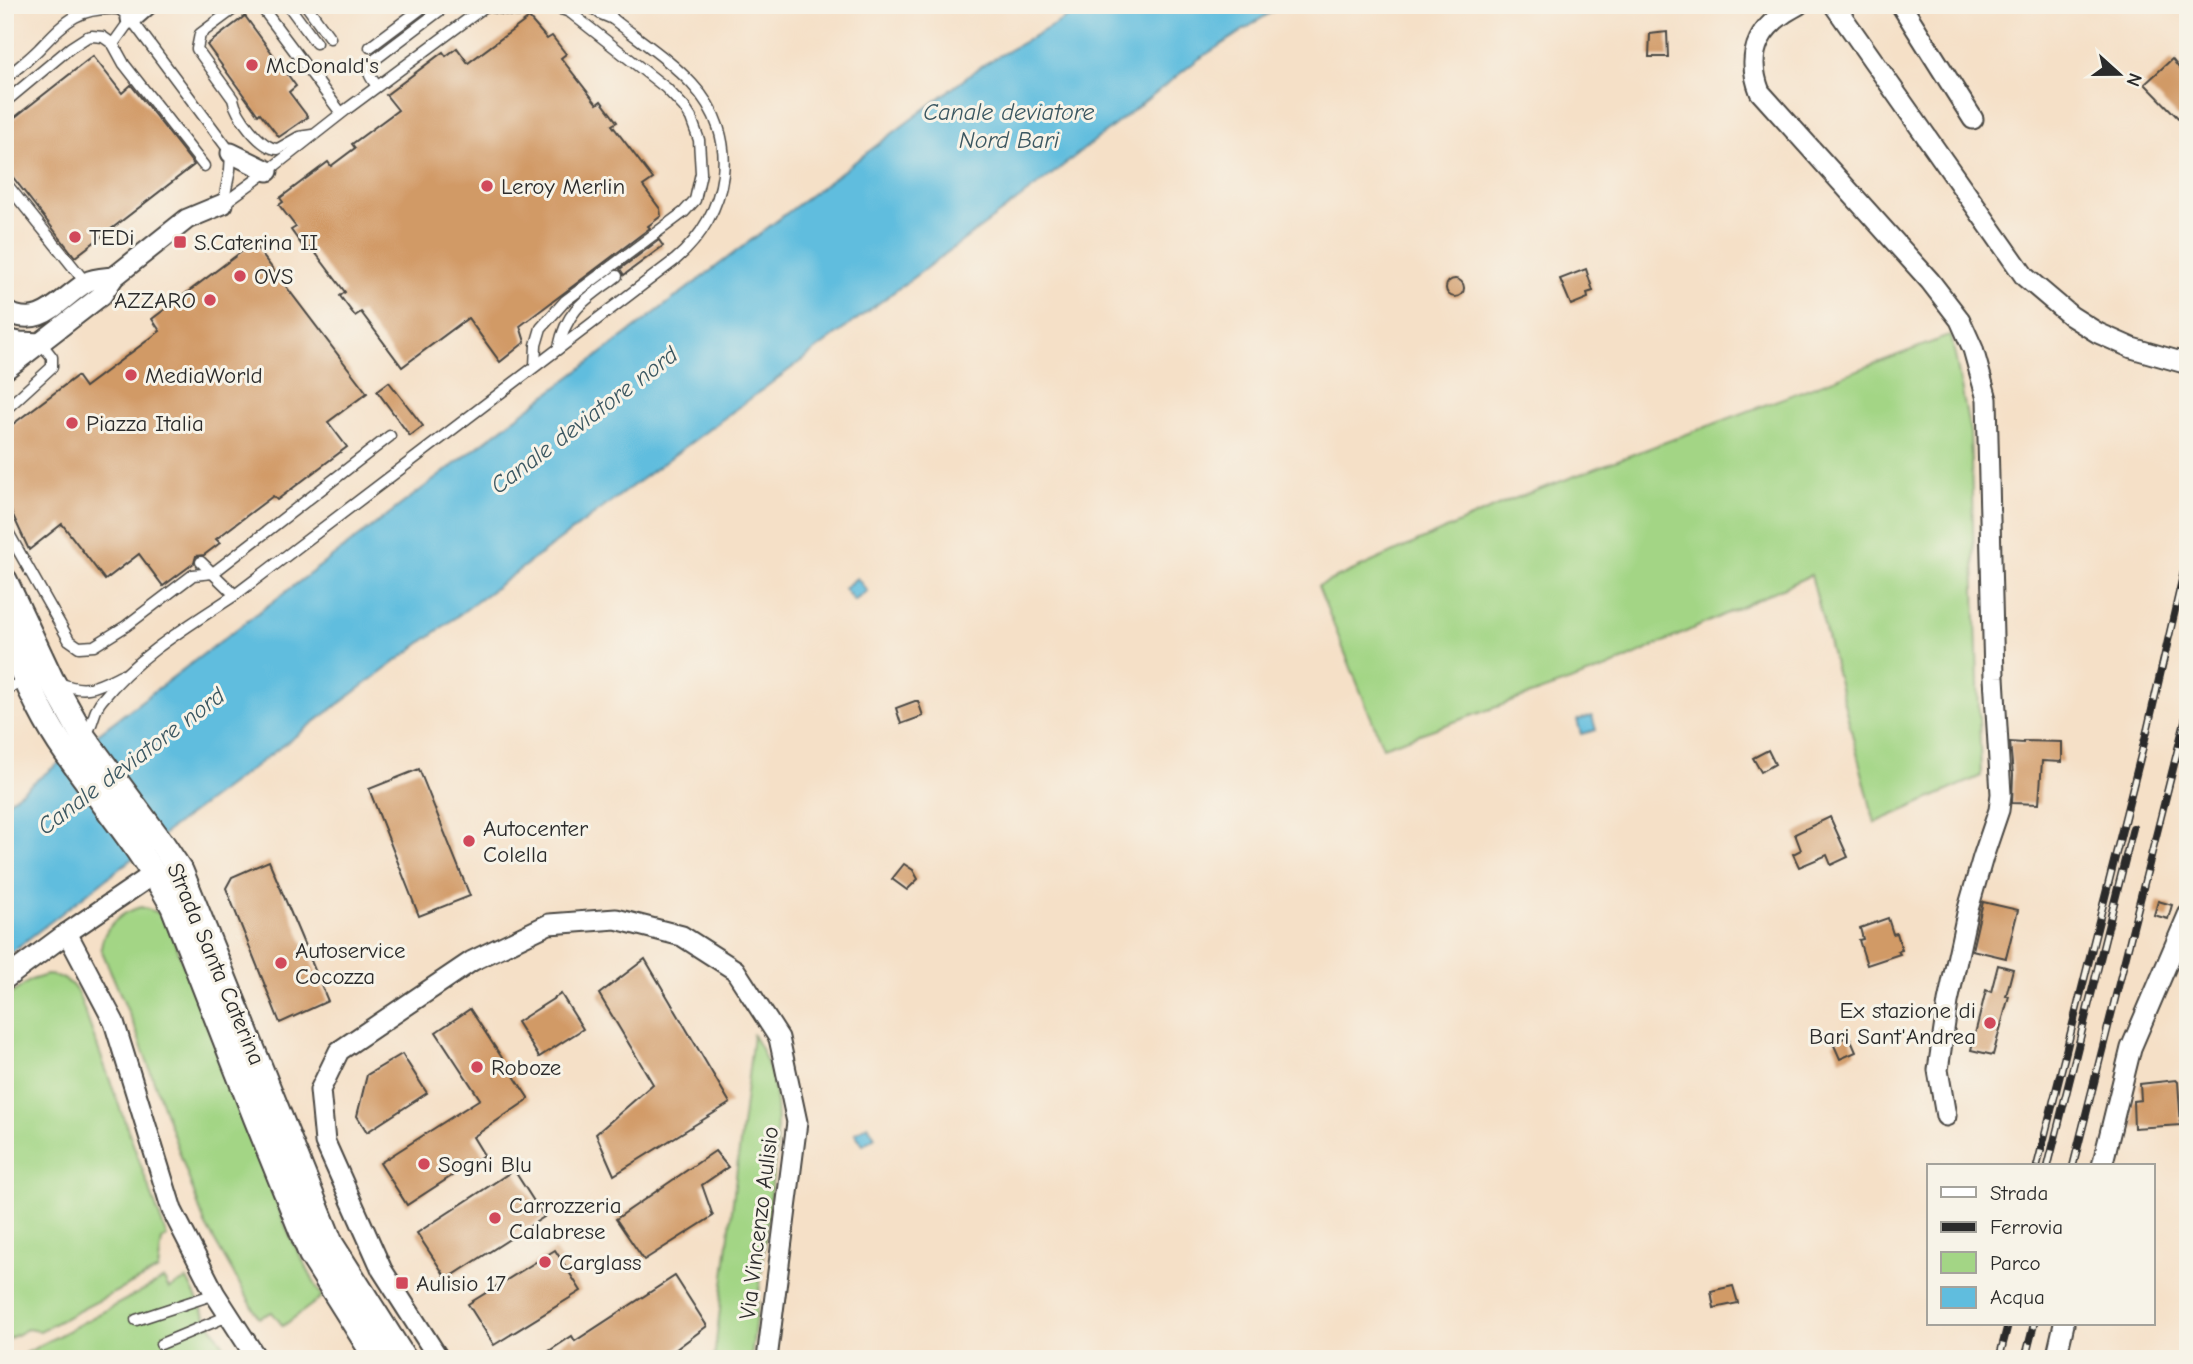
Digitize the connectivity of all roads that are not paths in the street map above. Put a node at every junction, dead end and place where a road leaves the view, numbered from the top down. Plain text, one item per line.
1 (147, 5) edge
2 (239, 5) edge
3 (260, 5) edge
4 (288, 5) edge
5 (306, 5) edge
6 (426, 5) edge
7 (447, 5) edge
8 (486, 5) edge
9 (589, 5) edge
10 (605, 5) edge
11 (1798, 5) edge
12 (1834, 5) edge
13 (1901, 5) edge
14 (122, 11) edge
15 (613, 19) junction
16 (330, 38) dead end
17 (316, 43) dead end
18 (113, 44) junction
19 (370, 47) dead end
20 (5, 79) edge
21 (377, 86) junction
22 (5, 102) edge
23 (341, 113) junction
24 (1973, 119) dead end
25 (316, 134) junction
26 (231, 153) junction
27 (204, 166) dead end
28 (268, 171) junction
29 (5, 182) edge
30 (223, 204) junction
31 (617, 276) dead end
32 (114, 277) junction
33 (86, 283) junction
34 (5, 310) edge
35 (5, 339) edge
36 (41, 343) junction
37 (559, 347) junction
38 (2188, 364) edge
39 (536, 366) junction
40 (5, 370) edge
41 (5, 410) edge
42 (390, 436) dead end
43 (5, 527) edge
44 (201, 562) dead end
45 (213, 573) junction
46 (5, 581) edge
47 (235, 595) junction
48 (5, 633) edge
49 (128, 672) junction
50 (28, 683) edge
51 (74, 744) junction
52 (155, 859) junction
53 (2188, 915) edge
54 (67, 933) junction
55 (5, 979) edge
56 (1946, 1116) dead end
57 (2102, 1164) edge
58 (215, 1294) junction
59 (228, 1316) junction
60 (136, 1320) dead end
61 (2064, 1326) edge
62 (161, 1344) dead end
63 (257, 1359) edge
64 (377, 1359) edge
65 (404, 1359) edge
66 (439, 1359) edge
67 (767, 1359) edge
68 (2056, 1359) edge

1 - 14 street
2 - 25 lane
3 - 23 lane
4 - 17 lane
5 - 16 lane
6 - 19 lane
7 - 21 lane
8 - 21 lane
8 - 39 lane
9 - 15 lane
10 - 15 lane
11 - 56 street
12 - 38 street
13 - 24 street
14 - 18 lane
14 - 20 lane
14 - 26 lane
15 - 37 lane
18 - 22 lane
18 - 27 lane
21 - 23 lane
23 - 25 lane
25 - 28 lane
26 - 28 street
26 - 30 lane
28 - 30 lane
29 - 33 lane
30 - 32 street
31 - 37 lane
32 - 33 street
32 - 36 street
33 - 34 street
35 - 36 street
36 - 40 street
36 - 41 lane
37 - 39 lane
39 - 47 lane
42 - 45 lane
43 - 45 lane
44 - 45 lane
45 - 47 lane
46 - 50 street, Strada Santa Caterina
47 - 49 lane
48 - 50 street, Strada Santa Caterina
49 - 50 lane
49 - 51 lane
50 - 51 street, Strada Santa Caterina
51 - 52 street, Strada Santa Caterina
52 - 54 street
52 - 64 street, Strada Santa Caterina
52 - 65 street, Strada Santa Caterina
53 - 57 street
54 - 55 street
54 - 58 street
58 - 59 street
58 - 60 lane
59 - 62 lane
59 - 63 street
61 - 68 street
66 - 67 street, Via Vincenzo Aulisio

